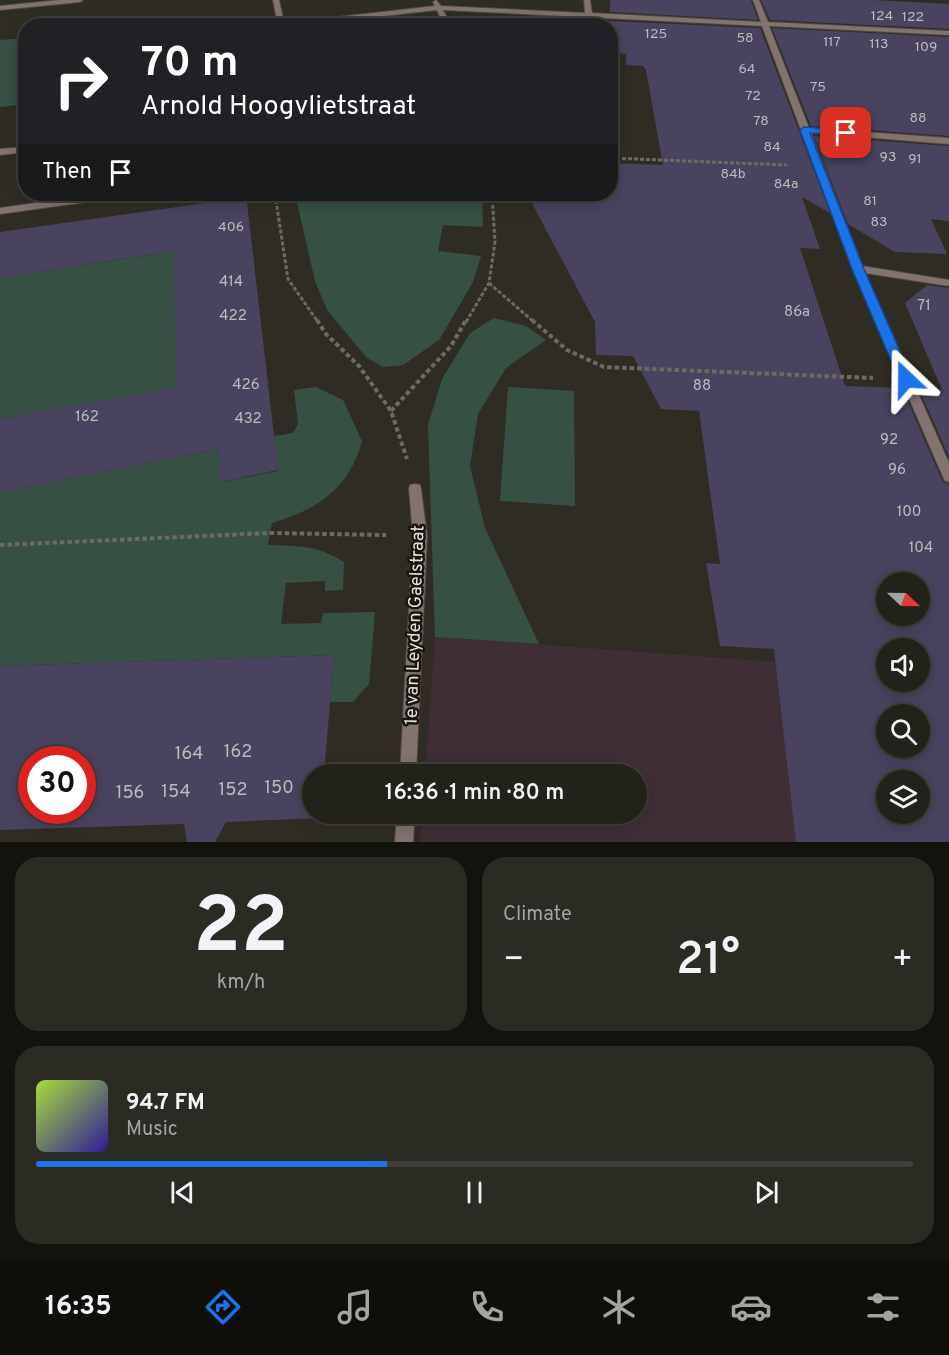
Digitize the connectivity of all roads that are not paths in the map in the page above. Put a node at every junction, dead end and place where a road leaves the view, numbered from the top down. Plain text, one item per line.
1 (80, 0) edge
2 (276, 0) edge
3 (435, 0) edge
4 (587, 0) edge
5 (756, 0) edge
6 (0, 8) edge
7 (439, 8) junction
8 (589, 16) junction
9 (280, 18) edge
10 (346, 18) edge
11 (444, 18) edge
12 (765, 23) junction
13 (949, 33) edge
14 (804, 130) junction
15 (949, 141) edge
16 (18, 150) edge
17 (0, 152) edge
18 (72, 201) edge
19 (0, 211) edge
20 (858, 269) junction
21 (949, 284) edge
22 (949, 477) edge
23 (416, 489) road end
24 (409, 764) edge
25 (405, 824) edge
26 (404, 842) edge

1 - 6 street
2 - 9 street
3 - 7 street
4 - 8 street
5 - 12 street
7 - 8 street
7 - 10 street
7 - 11 street
8 - 12 street
12 - 13 street
12 - 14 street
14 - 15 street
14 - 20 street
16 - 17 street
18 - 19 street
20 - 21 street
20 - 22 street
23 - 24 street, 1e van Leyden Gaelstraat
25 - 26 street

